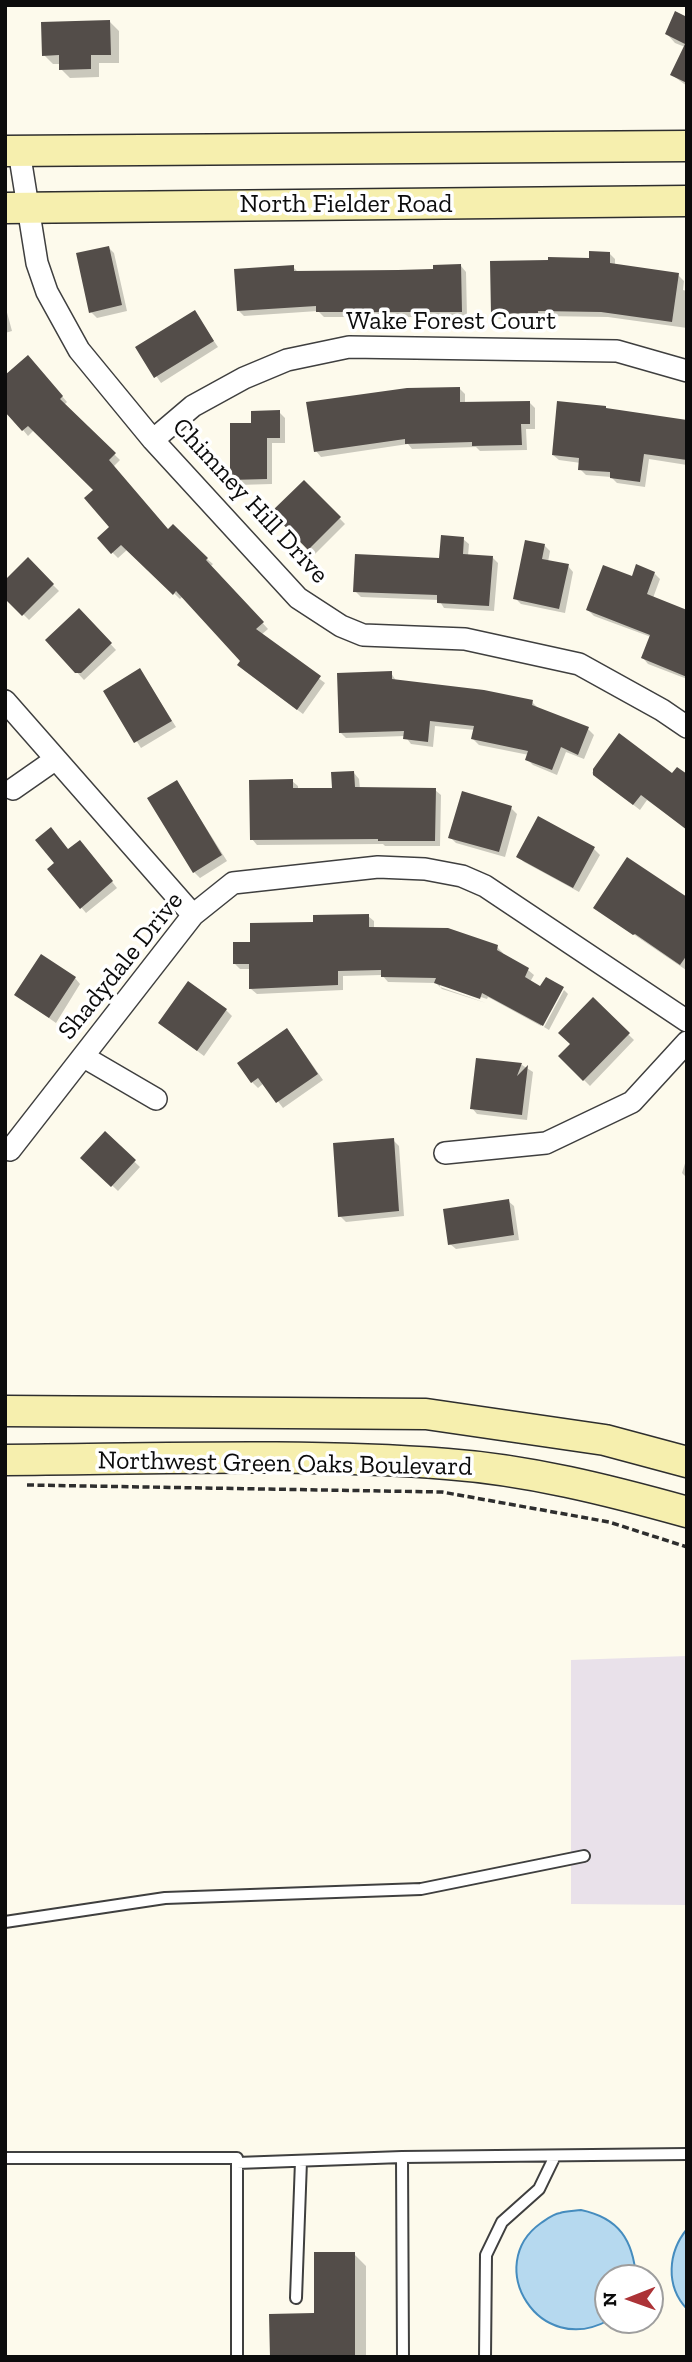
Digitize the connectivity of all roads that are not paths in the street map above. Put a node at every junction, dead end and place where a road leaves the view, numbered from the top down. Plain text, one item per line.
1 (687, 146) edge
2 (12, 151) edge
3 (687, 201) edge
4 (16, 207) edge
5 (687, 371) edge
6 (153, 440) junction
7 (5, 701) edge
8 (687, 727) edge
9 (56, 759) junction
10 (13, 789) dead end
11 (193, 915) junction
12 (687, 1021) edge
13 (687, 1042) edge
14 (84, 1057) junction
15 (156, 1099) dead end
16 (10, 1150) dead end
17 (445, 1153) dead end
18 (5, 1411) edge
19 (687, 1462) edge
20 (12, 1473) edge
21 (687, 1512) edge
22 (584, 1856) dead end
23 (5, 1922) edge
24 (687, 2154) edge
25 (555, 2156) junction
26 (402, 2157) junction
27 (5, 2158) edge
28 (301, 2161) junction
29 (237, 2163) junction
30 (296, 2298) dead end
31 (237, 2357) edge
32 (403, 2357) edge
33 (485, 2357) edge

1 - 2 main road
2 - 4 street, Chimney Hill Drive
3 - 4 main road, North Fielder Road
4 - 6 street, Chimney Hill Drive
5 - 6 street, Wake Forest Court
6 - 8 street, Chimney Hill Drive
7 - 9 street
9 - 10 street
9 - 11 street
11 - 12 street, Shadydale Drive
11 - 14 street, Shadydale Drive
13 - 17 street
14 - 15 street
14 - 16 street, Shadydale Drive
18 - 19 main road, Northwest Green Oaks Boulevard
20 - 21 main road, Northwest Green Oaks Boulevard
22 - 23 lane
24 - 25 lane
25 - 26 lane
25 - 33 lane
26 - 28 lane
26 - 32 lane
27 - 29 lane
28 - 29 lane
28 - 30 lane
29 - 31 lane

